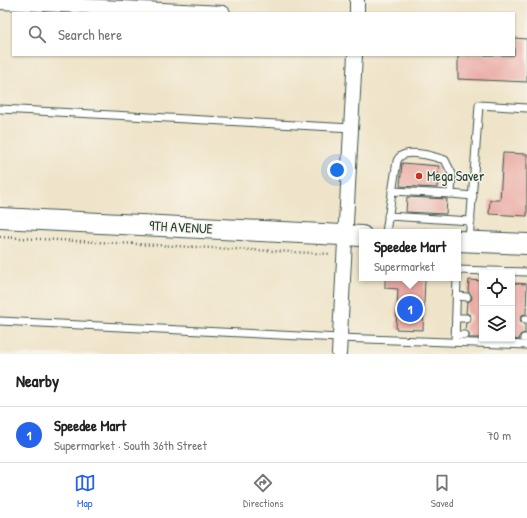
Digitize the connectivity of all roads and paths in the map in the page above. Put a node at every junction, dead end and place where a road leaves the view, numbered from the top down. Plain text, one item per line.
1 (357, 0) edge
2 (0, 2) edge
3 (203, 12) edge
4 (357, 12) edge
5 (355, 56) edge
6 (527, 108) edge
7 (0, 109) edge
8 (352, 128) junction
9 (392, 191) junction
10 (451, 194) junction
11 (473, 196) junction
12 (388, 216) junction
13 (0, 218) edge
14 (471, 221) junction
15 (386, 229) edge
16 (0, 237) edge
17 (351, 242) edge
18 (461, 243) edge
19 (527, 244) edge
20 (461, 270) edge
21 (527, 272) edge
22 (457, 281) edge
23 (456, 296) junction
24 (467, 297) dead end
25 (456, 318) junction
26 (466, 318) dead end
27 (0, 321) edge
28 (456, 335) junction
29 (465, 336) dead end
30 (340, 338) junction
31 (526, 340) edge
32 (455, 342) junction
33 (339, 354) edge

1 - 4 street
2 - 3 street
5 - 8 street
6 - 11 lane
7 - 8 lane
8 - 17 street
9 - 10 lane
9 - 10 lane
9 - 12 lane
10 - 11 lane
11 - 14 lane
12 - 14 lane
12 - 15 lane
13 - 17 main road, 9TH AVENUE
14 - 18 lane
16 - 17 path
17 - 30 street
18 - 19 main road
20 - 21 lane
22 - 23 lane
23 - 24 lane
23 - 25 lane
25 - 26 lane
25 - 28 lane
27 - 30 lane
28 - 29 lane
28 - 32 lane
30 - 32 lane
30 - 33 street
31 - 32 lane

